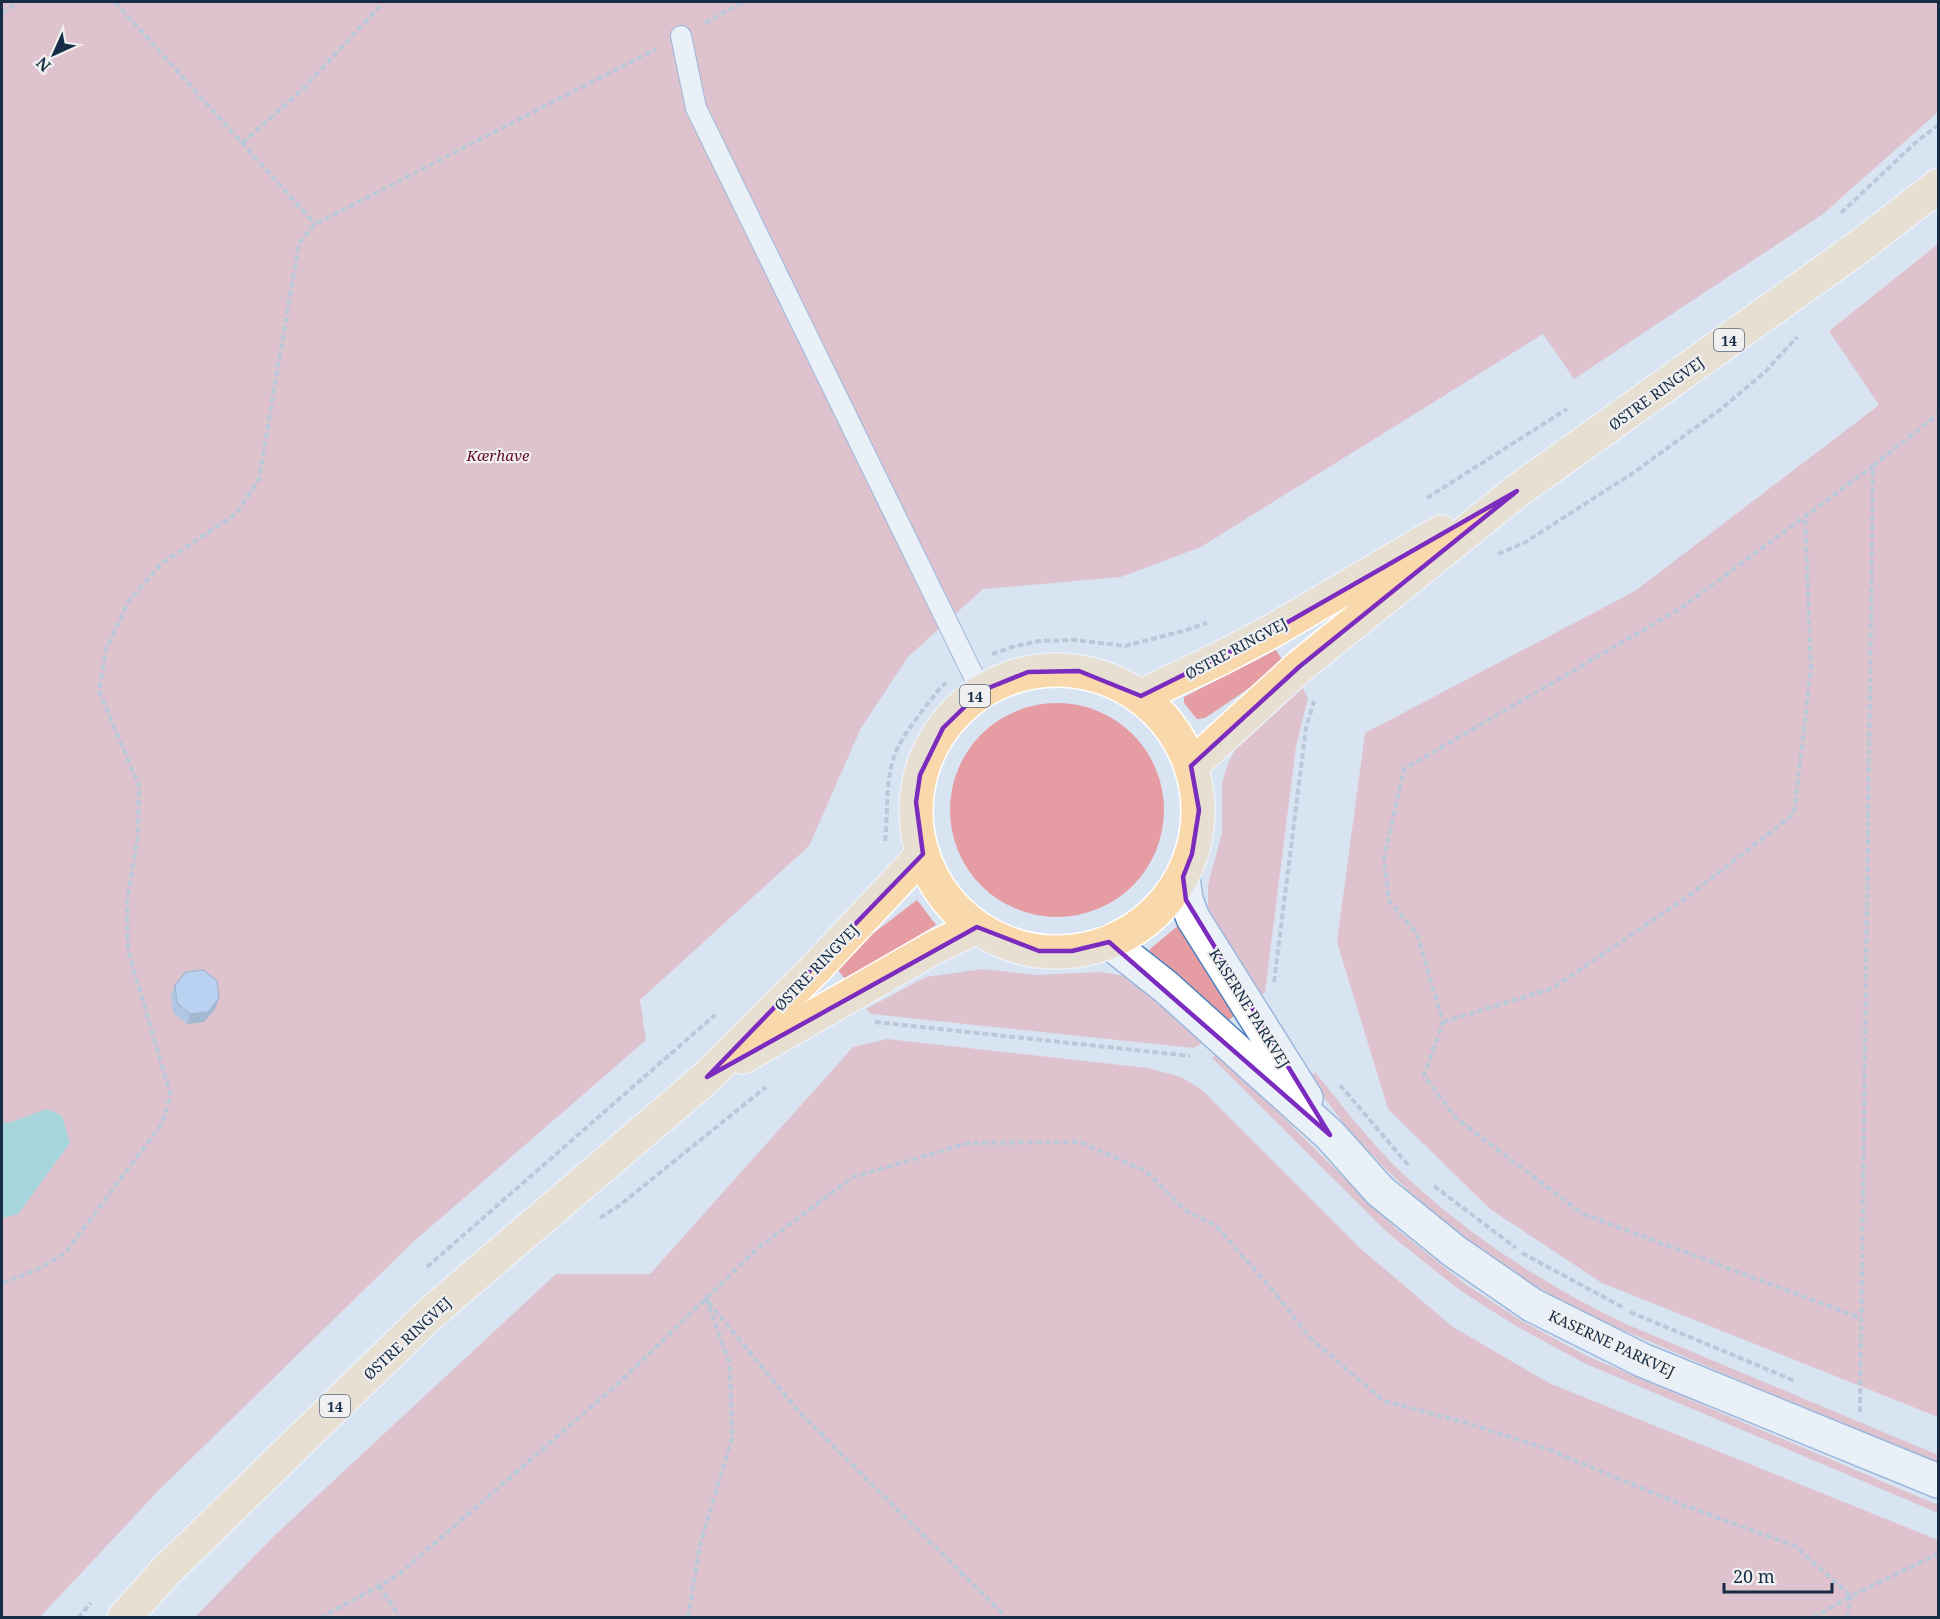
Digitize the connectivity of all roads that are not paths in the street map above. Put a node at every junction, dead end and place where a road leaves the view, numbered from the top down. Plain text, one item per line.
1 (681, 36) road end
2 (1938, 186) edge
3 (1517, 491) junction
4 (981, 691) junction
5 (1141, 696) junction
6 (1191, 766) junction
7 (923, 854) junction
8 (1183, 876) junction
9 (977, 927) junction
10 (1109, 942) junction
11 (707, 1077) junction
12 (1330, 1135) junction
13 (1938, 1481) edge
14 (124, 1617) edge

1 - 4 lane
2 - 3 main road, ØSTRE RINGVEJ / 14
3 - 5 main road, ØSTRE RINGVEJ / 14
3 - 6 main road, ØSTRE RINGVEJ / 14
4 - 5 main road, 14
4 - 7 main road, 14
5 - 6 main road
6 - 8 main road
7 - 9 main road
7 - 11 main road, ØSTRE RINGVEJ / 14
8 - 10 main road
8 - 12 street, KASERNE PARKVEJ
9 - 10 main road
9 - 11 main road, ØSTRE RINGVEJ / 14
10 - 12 street, KASERNE PARKVEJ
11 - 14 main road, ØSTRE RINGVEJ / 14
12 - 13 street, KASERNE PARKVEJ

